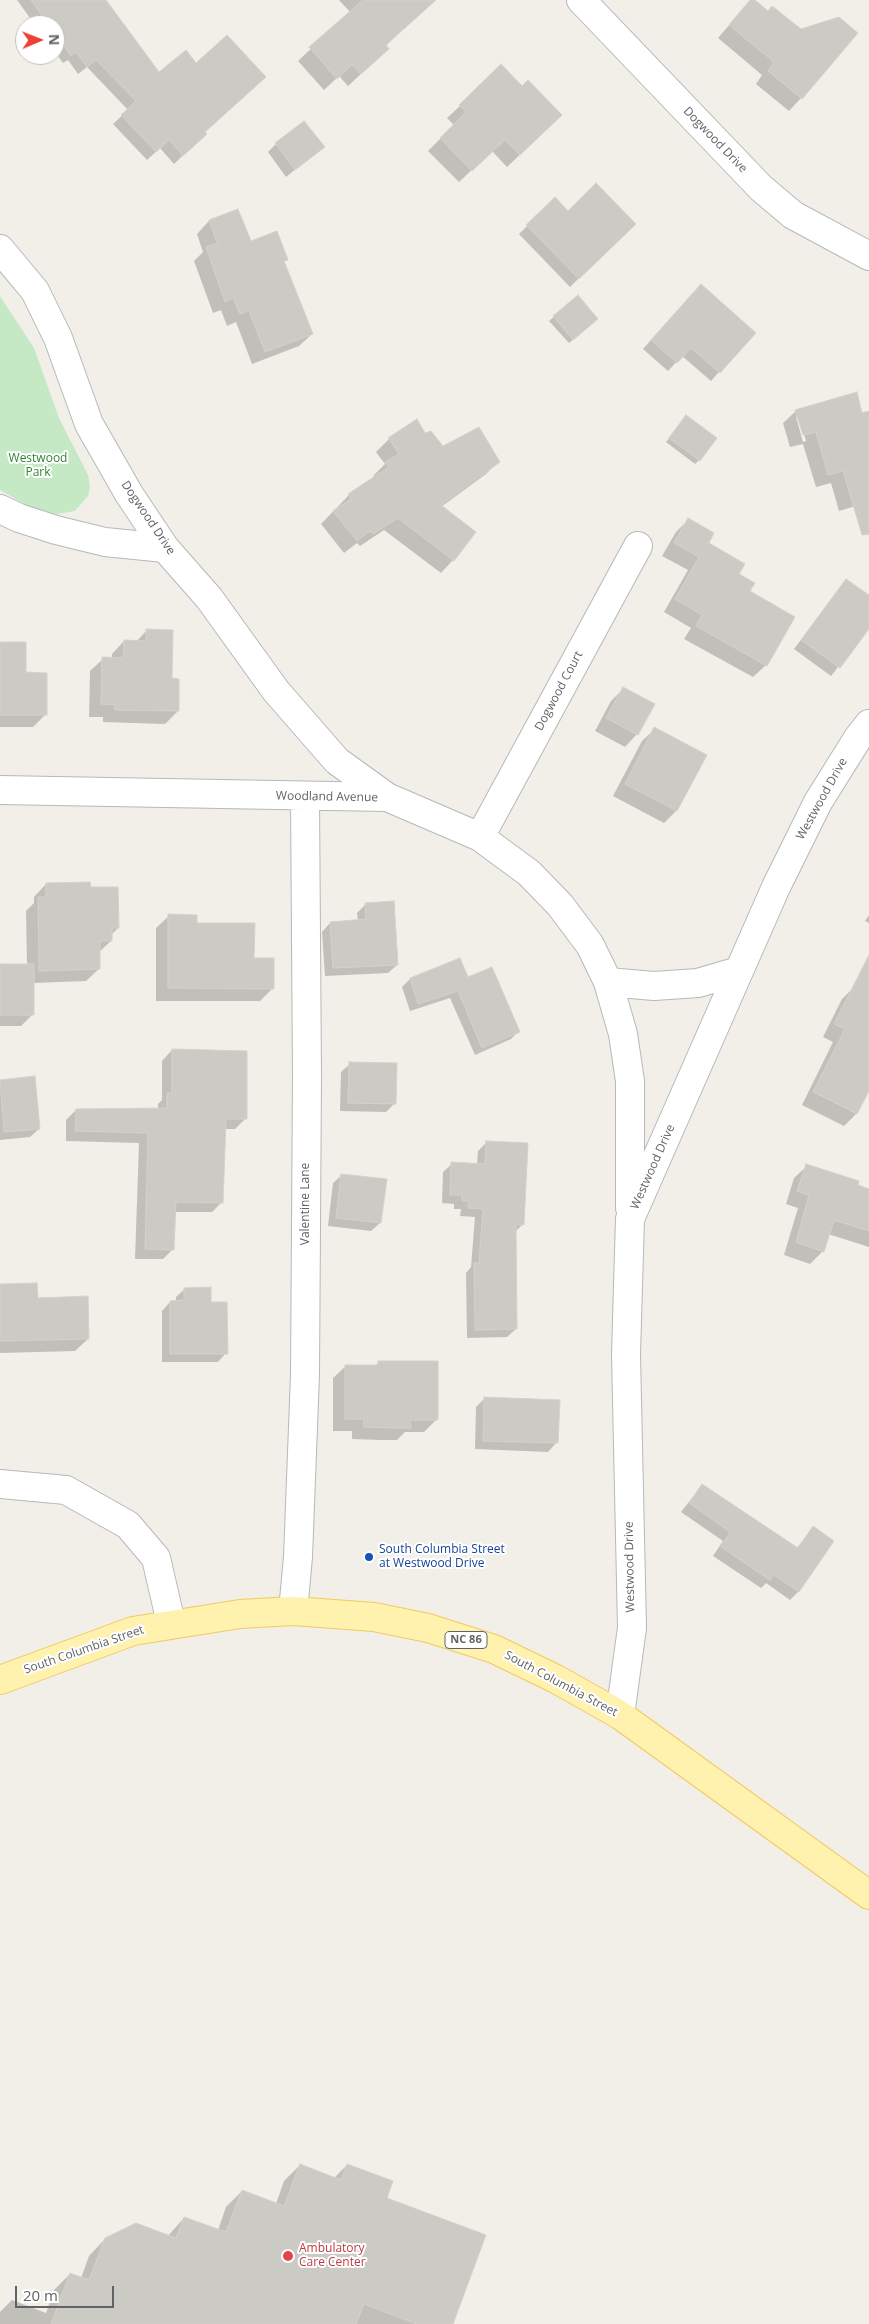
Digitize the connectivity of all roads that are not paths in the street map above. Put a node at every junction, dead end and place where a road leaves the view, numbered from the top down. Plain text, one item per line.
1 (581, 0) edge
2 (0, 249) edge
3 (869, 256) edge
4 (0, 509) edge
5 (638, 546) dead end
6 (165, 548) junction
7 (869, 724) edge
8 (0, 790) edge
9 (305, 797) junction
10 (386, 798) junction
11 (480, 837) junction
12 (738, 971) junction
13 (608, 982) junction
14 (630, 1219) junction
15 (0, 1484) edge
16 (293, 1611) junction
17 (171, 1623) junction
18 (0, 1680) edge
19 (620, 1715) junction
20 (869, 1895) edge

1 - 3 street, Dogwood Drive
2 - 6 street, Dogwood Drive
4 - 6 street
5 - 11 street, Dogwood Court
6 - 10 street, Dogwood Drive
7 - 12 street, Westwood Drive
8 - 9 street, Woodland Avenue
9 - 10 street, Woodland Avenue
9 - 16 street, Valentine Lane
10 - 11 street, Woodland Avenue
11 - 13 street, Woodland Avenue
12 - 13 street
12 - 14 street, Westwood Drive
13 - 14 street, Woodland Avenue
14 - 19 street, Westwood Drive
15 - 17 street
16 - 17 main road, South Columbia Street / NC 86
16 - 19 main road, South Columbia Street / NC 86
17 - 18 main road, South Columbia Street / NC 86
19 - 20 main road, South Columbia Street / NC 86

